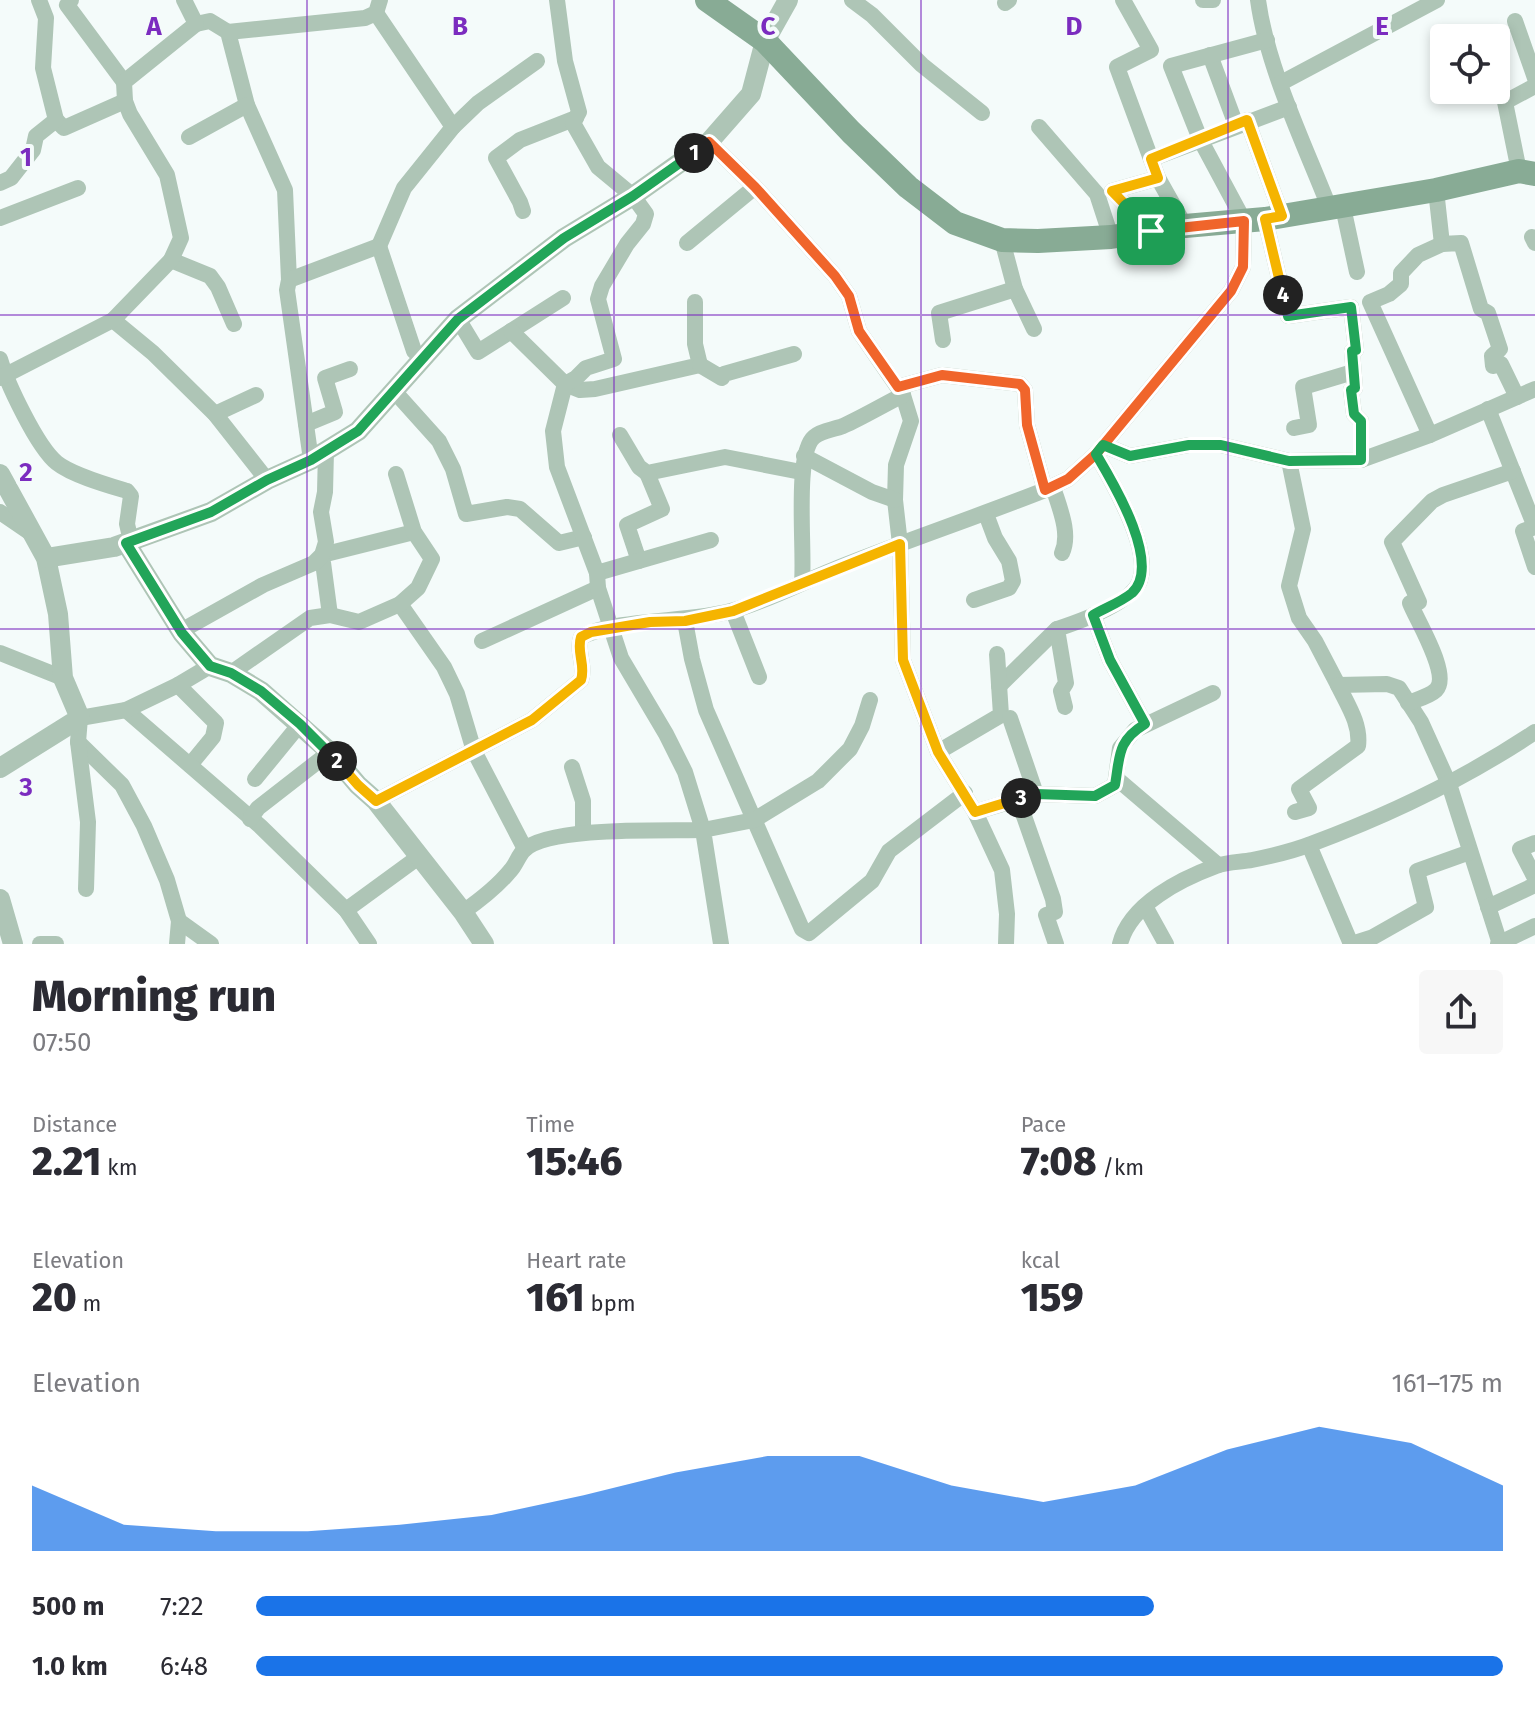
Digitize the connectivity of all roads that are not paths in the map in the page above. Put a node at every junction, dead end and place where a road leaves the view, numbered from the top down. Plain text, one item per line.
1 (39, 0) edge
2 (184, 0) edge
3 (707, 0) edge
4 (788, 0) edge
5 (852, 0) edge
6 (1123, 0) edge
7 (1203, 0) edge
8 (1213, 0) edge
9 (1258, 0) edge
10 (1437, 0) edge
11 (69, 2) edge
12 (556, 2) edge
13 (378, 7) edge
14 (46, 18) junction
15 (1515, 21) dead end
16 (196, 24) junction
17 (228, 32) junction
18 (1267, 40) junction
19 (765, 41) junction
20 (1210, 55) junction
21 (537, 61) dead end
22 (1535, 78) edge
23 (124, 82) junction
24 (1281, 83) junction
25 (1535, 86) edge
26 (125, 101) junction
27 (247, 105) junction
28 (1289, 107) junction
29 (982, 113) dead end
30 (576, 118) junction
31 (56, 120) junction
32 (1242, 122) junction
33 (453, 127) junction
34 (1039, 127) dead end
35 (189, 137) dead end
36 (1200, 139) junction
37 (709, 142) junction
38 (1151, 159) junction
39 (1529, 171) edge
40 (1158, 178) junction
41 (0, 183) edge
42 (755, 187) junction
43 (78, 188) dead end
44 (1436, 190) junction
45 (633, 196) junction
46 (1336, 207) junction
47 (523, 211) dead end
48 (0, 218) edge
49 (1264, 218) junction
50 (1185, 226) junction
51 (1151, 231) junction
52 (1111, 237) junction
53 (1002, 240) junction
54 (687, 243) dead end
55 (1442, 244) junction
56 (379, 246) junction
57 (171, 260) junction
58 (1357, 272) dead end
59 (289, 280) junction
60 (1015, 289) junction
61 (563, 298) dead end
62 (695, 302) dead end
63 (458, 319) junction
64 (113, 320) junction
65 (234, 324) dead end
66 (1034, 329) dead end
67 (511, 331) junction
68 (943, 340) dead end
69 (794, 354) dead end
70 (423, 359) junction
71 (700, 365) junction
72 (350, 369) dead end
73 (1, 371) edge
74 (1353, 372) junction
75 (565, 384) junction
76 (1535, 389) edge
77 (901, 391) junction
78 (395, 392) junction
79 (256, 395) dead end
80 (1517, 397) junction
81 (1488, 409) junction
82 (215, 414) junction
83 (306, 424) junction
84 (1294, 428) dead end
85 (620, 435) dead end
86 (1430, 435) junction
87 (1099, 449) junction
88 (319, 456) junction
89 (1361, 460) junction
90 (1289, 461) junction
91 (803, 464) junction
92 (1513, 471) junction
93 (647, 473) junction
94 (0, 474) edge
95 (396, 474) dead end
96 (267, 480) junction
97 (1049, 489) junction
98 (895, 500) junction
99 (0, 512) edge
100 (986, 514) junction
101 (1535, 527) edge
102 (414, 532) junction
103 (33, 535) junction
104 (584, 537) junction
105 (711, 540) dead end
106 (128, 542) junction
107 (900, 544) junction
108 (1062, 553) dead end
109 (322, 555) junction
110 (46, 558) junction
111 (639, 561) junction
112 (1535, 567) edge
113 (597, 581) junction
114 (802, 582) junction
115 (974, 600) dead end
116 (400, 604) junction
117 (733, 611) junction
118 (330, 615) junction
119 (1093, 615) junction
120 (685, 621) junction
121 (612, 629) junction
122 (1057, 629) junction
123 (182, 633) junction
124 (482, 641) dead end
125 (0, 653) edge
126 (997, 654) dead end
127 (210, 666) junction
128 (231, 673) junction
129 (759, 677) dead end
130 (63, 678) junction
131 (178, 685) junction
132 (1338, 685) junction
133 (999, 686) junction
134 (1213, 693) dead end
135 (870, 700) dead end
136 (1408, 703) junction
137 (1065, 707) dead end
138 (126, 710) junction
139 (80, 718) junction
140 (1010, 718) dead end
141 (300, 724) junction
142 (1145, 724) junction
143 (1535, 732) edge
144 (78, 742) junction
145 (474, 751) junction
146 (330, 752) junction
147 (938, 752) junction
148 (190, 765) junction
149 (572, 767) dead end
150 (0, 768) edge
151 (1116, 778) junction
152 (255, 779) dead end
153 (1449, 784) junction
154 (965, 793) junction
155 (1036, 794) junction
156 (1018, 799) junction
157 (376, 801) junction
158 (975, 812) junction
159 (1295, 812) dead end
160 (250, 819) junction
161 (754, 820) junction
162 (703, 830) junction
163 (583, 833) junction
164 (1535, 843) edge
165 (1309, 845) junction
166 (525, 849) junction
167 (1470, 852) junction
168 (420, 856) junction
169 (1218, 865) junction
170 (1535, 878) edge
171 (1535, 885) edge
172 (86, 889) dead end
173 (0, 899) edge
174 (1145, 906) junction
175 (1488, 907) junction
176 (346, 910) junction
177 (463, 912) junction
178 (179, 921) junction
179 (1535, 926) edge
180 (13, 944) edge
181 (40, 944) edge
182 (56, 944) edge
183 (177, 944) edge
184 (211, 944) edge
185 (369, 944) edge
186 (484, 944) edge
187 (721, 944) edge
188 (1006, 944) edge
189 (1056, 944) edge
190 (1120, 944) edge
191 (1166, 944) edge
192 (1351, 944) edge
193 (1499, 944) edge

1 - 14 street
2 - 16 street
3 - 19 main road
4 - 19 street
5 - 29 street
6 - 38 street
7 - 8 street
9 - 18 street
10 - 24 street
11 - 14 street
11 - 23 street
12 - 30 street
13 - 17 street
13 - 33 street
14 - 31 street
15 - 22 street
16 - 17 street
16 - 23 street
17 - 27 street
18 - 20 street
18 - 24 street
19 - 37 street
19 - 53 main road
20 - 32 street
20 - 36 street
21 - 33 street
23 - 26 street
24 - 28 street
25 - 39 street
26 - 31 street
26 - 57 street
27 - 35 street
27 - 59 street
28 - 32 street
28 - 46 street
30 - 45 street
30 - 47 street
31 - 41 street
32 - 36 street
32 - 49 street
33 - 56 street
34 - 52 street
36 - 38 street
36 - 49 street
37 - 42 street
37 - 45 street
38 - 40 street
39 - 44 main road
40 - 50 street
40 - 51 street
42 - 54 street
42 - 77 street
43 - 48 street
44 - 46 main road
44 - 55 street
45 - 63 street
45 - 75 street
46 - 49 main road
46 - 58 street
49 - 50 main road
49 - 74 street
49 - 87 street
50 - 51 main road
51 - 52 main road
52 - 53 main road
53 - 60 street
55 - 80 street
55 - 86 street
56 - 59 street
56 - 70 street
57 - 64 street
57 - 65 street
59 - 83 street
60 - 66 street
60 - 68 street
61 - 67 street
62 - 71 street
63 - 67 street
63 - 70 street
64 - 73 street
64 - 82 street
67 - 75 street
69 - 71 street
70 - 78 street
71 - 75 street
72 - 83 street
73 - 106 street
74 - 84 street
74 - 89 street
75 - 104 street
76 - 80 street
77 - 91 street
77 - 97 street
77 - 98 street
78 - 88 street
78 - 104 street
79 - 82 street
80 - 81 street
81 - 86 street
81 - 92 street
82 - 96 street
83 - 88 street
85 - 93 street
86 - 89 street
87 - 90 street
87 - 97 street
87 - 119 street
88 - 96 street
88 - 109 street
89 - 90 street
90 - 132 street
91 - 93 street
91 - 98 street
91 - 114 street
92 - 101 street
92 - 136 street
93 - 111 street
94 - 103 street
95 - 102 street
96 - 106 street
97 - 100 street
97 - 108 street
98 - 107 street
99 - 103 street
100 - 107 street
100 - 115 street
101 - 112 street
102 - 109 street
102 - 116 street
103 - 110 street
104 - 113 street
105 - 111 street
106 - 110 street
106 - 123 street
107 - 114 street
107 - 147 street
109 - 118 street
109 - 123 street
110 - 130 street
111 - 113 street
113 - 121 street
113 - 124 street
114 - 117 street
116 - 118 street
116 - 145 street
117 - 120 street
117 - 129 street
118 - 128 street
119 - 122 street
119 - 142 street
120 - 121 street
120 - 161 street
121 - 145 street
121 - 162 street
122 - 133 street
122 - 137 street
123 - 127 street
125 - 130 street
126 - 133 street
127 - 128 street
127 - 131 street
128 - 141 street
130 - 139 street
131 - 138 street
131 - 148 street
132 - 136 street
132 - 159 street
133 - 147 street
134 - 142 street
135 - 161 street
136 - 153 street
138 - 139 street
138 - 148 street
139 - 144 street
139 - 150 street
140 - 155 street
141 - 146 street
141 - 152 street
142 - 151 street
143 - 153 street
144 - 172 street
144 - 178 street
145 - 157 street
145 - 166 street
146 - 157 street
146 - 160 street
147 - 154 street
148 - 160 street
149 - 163 street
151 - 155 street
151 - 169 street
153 - 165 street
153 - 167 street
154 - 158 street
154 - 161 street
155 - 156 street
156 - 158 street
156 - 189 street
157 - 168 street
158 - 188 street
160 - 176 street
161 - 162 street
162 - 163 street
162 - 187 street
163 - 166 street
164 - 170 street
165 - 169 street
165 - 192 street
166 - 177 street
167 - 175 street
167 - 192 street
168 - 176 street
168 - 177 street
169 - 174 street
171 - 175 street
173 - 180 street
174 - 190 street
174 - 191 street
175 - 193 street
176 - 185 street
177 - 186 street
178 - 183 street
178 - 184 street
179 - 193 street
181 - 182 street

